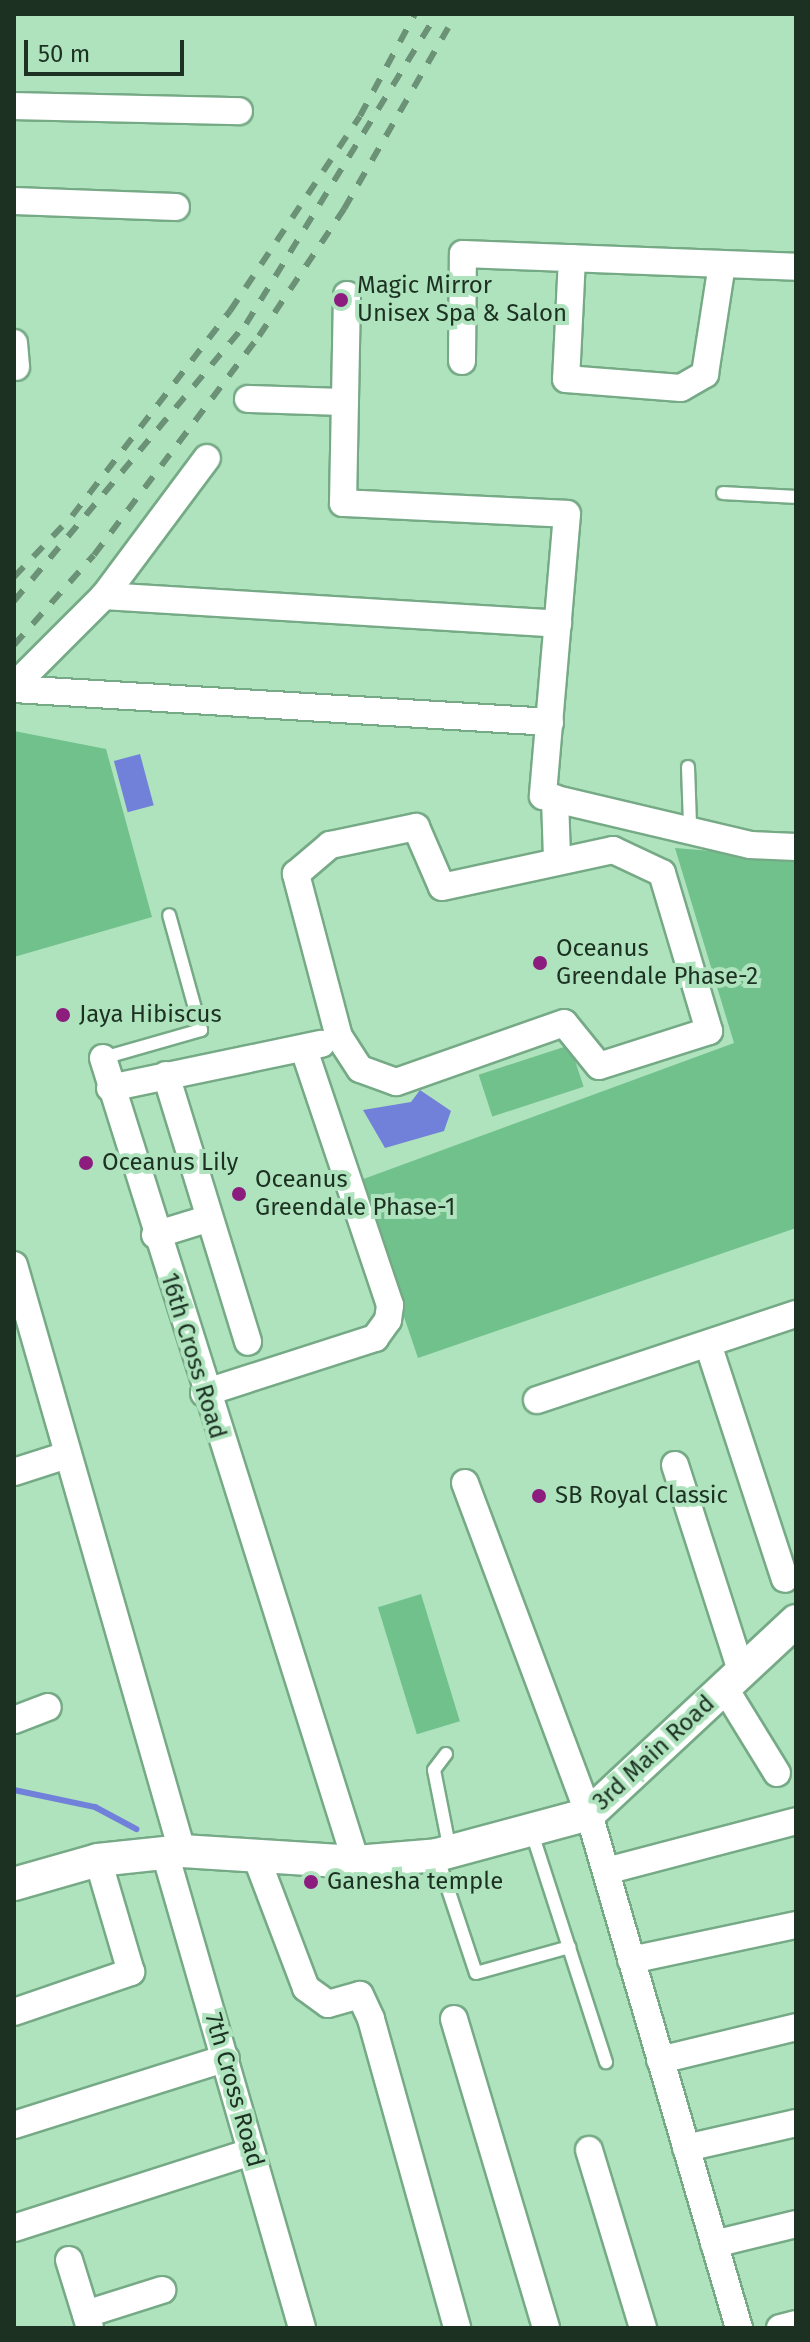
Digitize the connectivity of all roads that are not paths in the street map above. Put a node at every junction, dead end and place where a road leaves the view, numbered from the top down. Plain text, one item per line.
1 (14, 106) edge
2 (239, 111) dead end
3 (14, 201) edge
4 (176, 207) dead end
5 (572, 258) junction
6 (722, 264) junction
7 (796, 267) edge
8 (347, 295) dead end
9 (462, 361) dead end
10 (248, 399) dead end
11 (345, 402) junction
12 (207, 458) dead end
13 (723, 493) dead end
14 (796, 497) edge
15 (104, 596) junction
16 (558, 624) junction
17 (14, 688) edge
18 (550, 722) junction
19 (688, 767) dead end
20 (555, 798) junction
21 (690, 825) junction
22 (796, 847) edge
23 (557, 859) junction
24 (169, 915) dead end
25 (339, 1037) junction
26 (304, 1050) junction
27 (103, 1058) joint
28 (166, 1075) junction
29 (110, 1088) junction
30 (207, 1219) junction
31 (155, 1235) junction
32 (14, 1265) edge
33 (796, 1314) edge
34 (22, 1330) edge
35 (248, 1342) dead end
36 (708, 1344) junction
37 (204, 1393) junction
38 (537, 1400) dead end
39 (64, 1456) junction
40 (675, 1465) dead end
41 (14, 1472) edge
42 (465, 1483) dead end
43 (785, 1579) dead end
44 (796, 1621) edge
45 (733, 1679) junction
46 (48, 1707) dead end
47 (14, 1720) edge
48 (446, 1754) dead end
49 (777, 1773) dead end
50 (589, 1814) junction
51 (796, 1821) edge
52 (531, 1830) junction
53 (174, 1852) junction
54 (444, 1853) junction
55 (257, 1859) junction
56 (98, 1860) junction
57 (356, 1862) junction
58 (606, 1871) junction
59 (14, 1884) edge
60 (796, 1925) edge
61 (569, 1947) junction
62 (631, 1960) junction
63 (14, 2012) edge
64 (454, 2019) dead end
65 (796, 2027) edge
66 (226, 2058) junction
67 (660, 2060) junction
68 (606, 2062) dead end
69 (796, 2123) edge
70 (14, 2125) edge
71 (686, 2148) junction
72 (589, 2150) dead end
73 (251, 2152) junction
74 (796, 2224) edge
75 (14, 2228) edge
76 (714, 2244) junction
77 (69, 2260) dead end
78 (162, 2290) dead end
79 (88, 2321) edge
80 (796, 2324) edge
81 (302, 2328) edge
82 (456, 2328) edge
83 (546, 2328) edge
84 (643, 2328) edge
85 (739, 2328) edge
86 (780, 2328) edge

1 - 2 street
3 - 4 street
5 - 6 street
5 - 6 street
5 - 9 street
6 - 7 street
8 - 11 street
10 - 11 street
11 - 16 street
12 - 15 street
13 - 14 lane
15 - 16 street
15 - 17 street
16 - 18 street
17 - 18 street
18 - 20 street
19 - 21 lane
20 - 21 street
20 - 23 street
21 - 22 street
23 - 25 street
23 - 25 street
24 - 27 lane, 16th Cross Road
25 - 26 street
26 - 28 street
26 - 37 street
27 - 29 street, 16th Cross Road
28 - 29 street
28 - 30 street
29 - 31 street, 16th Cross Road
30 - 31 street
30 - 35 street
31 - 37 street, 16th Cross Road
32 - 34 street, 7th Cross Road
33 - 36 street
34 - 39 street, 7th Cross Road
36 - 38 street
36 - 43 street
37 - 57 street, 16th Cross Road
39 - 41 street
39 - 53 street, 7th Cross Road
40 - 45 street
42 - 50 street
44 - 45 street, 3rd Main Road
45 - 49 street
45 - 50 street, 3rd Main Road
46 - 47 street
48 - 54 lane
50 - 52 street, 3rd Main Road
50 - 58 street
51 - 58 street
52 - 54 street, 3rd Main Road
52 - 61 lane
53 - 55 street, 3rd Main Road
53 - 56 street, 3rd Main Road
53 - 66 street, 7th Cross Road
54 - 57 street, 3rd Main Road
54 - 61 lane
55 - 57 street, 3rd Main Road
55 - 82 street
56 - 59 street, 3rd Main Road
56 - 63 street
58 - 62 street
60 - 62 street
61 - 68 lane
62 - 67 street
64 - 83 street
65 - 67 street
66 - 70 street
66 - 73 street, 7th Cross Road
67 - 71 street
69 - 71 street
71 - 76 street
72 - 84 street
73 - 75 street
73 - 81 street, 7th Cross Road
74 - 76 street
76 - 85 street
77 - 79 street
78 - 79 street
80 - 86 street

